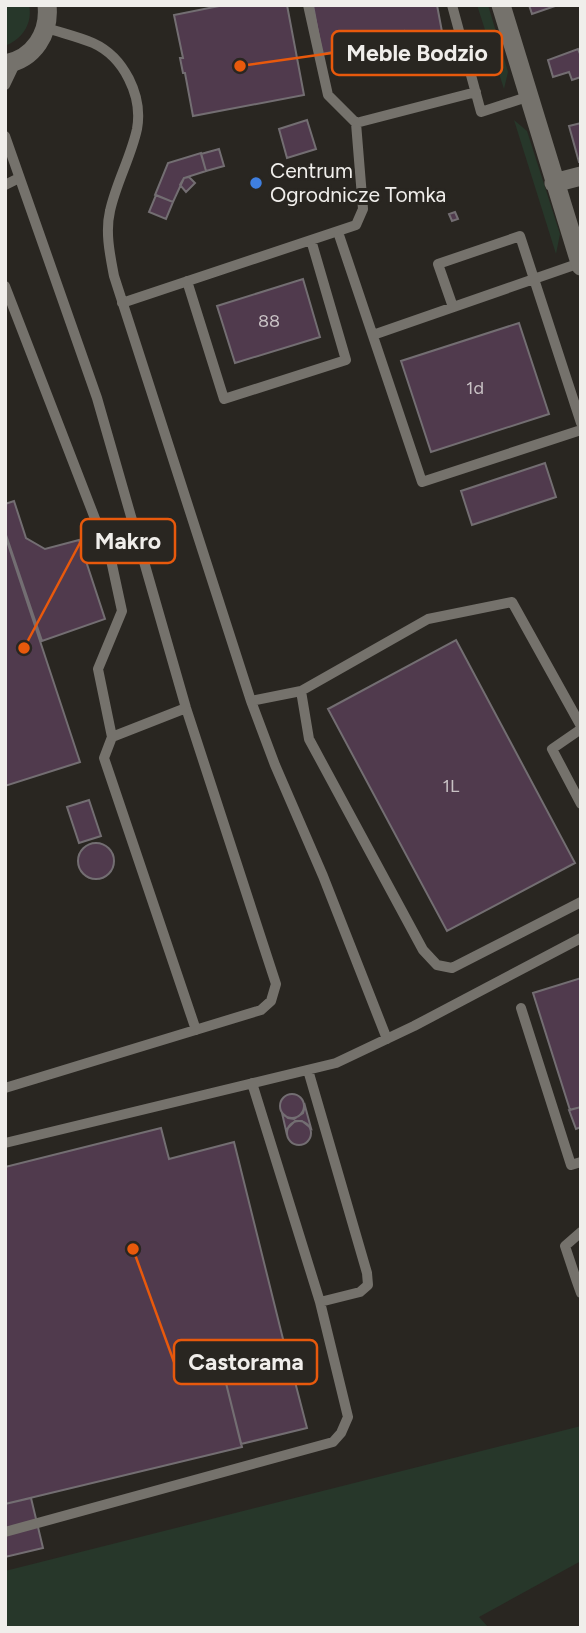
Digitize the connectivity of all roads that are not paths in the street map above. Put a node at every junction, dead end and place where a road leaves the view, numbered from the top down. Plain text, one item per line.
1 (47, 5) edge
2 (308, 5) edge
3 (452, 5) edge
4 (501, 5) edge
5 (47, 28) junction
6 (11, 63) edge
7 (5, 85) edge
8 (476, 93) junction
9 (530, 96) junction
10 (356, 123) junction
11 (5, 136) edge
12 (581, 176) edge
13 (19, 178) junction
14 (554, 183) junction
15 (5, 185) edge
16 (338, 232) junction
17 (310, 240) junction
18 (580, 265) edge
19 (534, 279) junction
20 (187, 281) junction
21 (5, 286) edge
22 (122, 303) junction
23 (453, 307) junction
24 (373, 335) junction
25 (581, 423) edge
26 (581, 430) edge
27 (301, 691) junction
28 (251, 701) junction
29 (186, 708) junction
30 (581, 728) edge
31 (112, 737) junction
32 (581, 804) edge
33 (581, 902) edge
34 (581, 938) edge
35 (521, 1008) dead end
36 (196, 1030) junction
37 (387, 1039) junction
38 (309, 1070) junction
39 (253, 1083) junction
40 (5, 1088) edge
41 (5, 1143) edge
42 (581, 1162) edge
43 (581, 1231) edge
44 (578, 1278) edge
45 (581, 1293) edge
46 (320, 1302) junction
47 (5, 1532) edge

1 - 5 street
2 - 10 lane
3 - 8 lane
4 - 9 street
5 - 6 street
5 - 22 lane
6 - 7 lane
8 - 9 lane
8 - 10 lane
9 - 14 street
10 - 16 lane
11 - 13 lane
12 - 14 street
13 - 15 lane
13 - 29 lane
14 - 18 street
16 - 17 lane
16 - 24 lane
17 - 20 lane
17 - 20 lane
18 - 19 lane
19 - 23 lane
19 - 23 lane
19 - 25 lane
20 - 22 lane
21 - 31 lane
22 - 28 lane
23 - 24 lane
24 - 26 lane
27 - 28 lane
27 - 30 lane
27 - 33 lane
28 - 37 lane
29 - 31 lane
29 - 36 lane
30 - 32 lane
31 - 36 lane
34 - 37 lane
35 - 42 lane
36 - 40 lane
37 - 38 lane
38 - 39 lane
38 - 46 lane
39 - 41 lane
39 - 46 lane
43 - 44 lane
44 - 45 lane
46 - 47 lane

